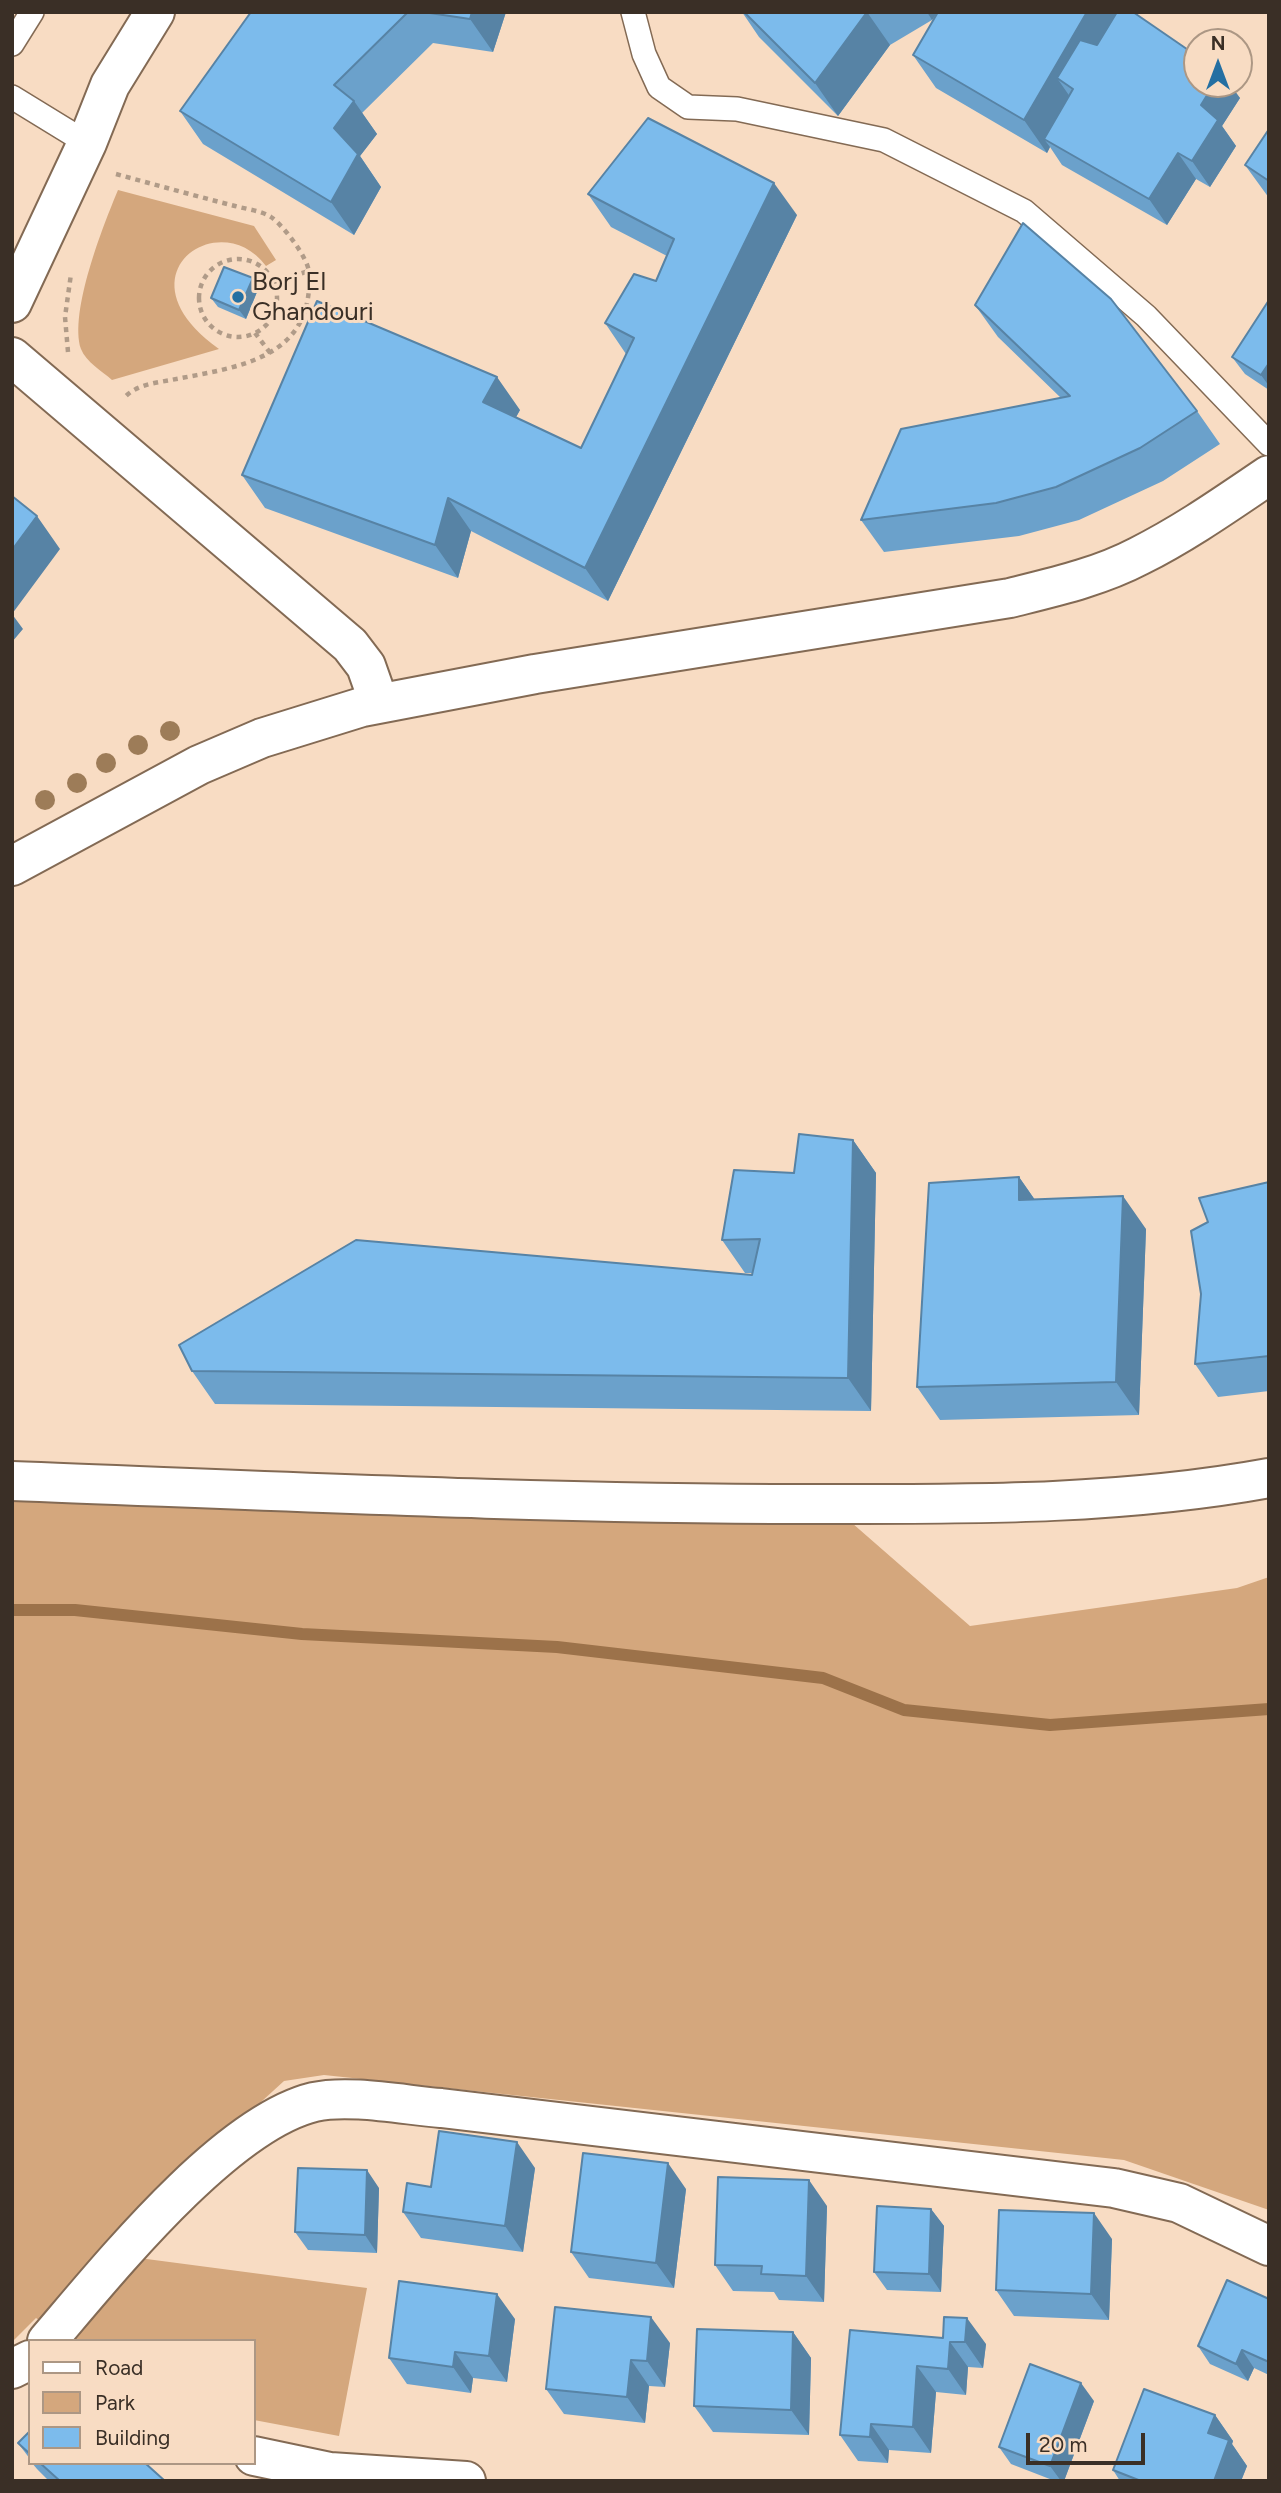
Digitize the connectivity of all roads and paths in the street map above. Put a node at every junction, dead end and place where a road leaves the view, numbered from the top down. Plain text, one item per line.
1 (32, 12) edge
2 (155, 12) edge
3 (633, 12) edge
4 (12, 44) edge
5 (12, 97) edge
6 (87, 143) junction
7 (112, 173) junction
8 (107, 183) dead end
9 (75, 264) dead end
10 (309, 271) junction
11 (274, 282) junction
12 (12, 303) edge
13 (255, 334) junction
14 (271, 354) junction
15 (12, 357) edge
16 (69, 359) dead end
17 (117, 406) dead end
18 (1269, 444) edge
19 (1269, 475) edge
20 (379, 703) junction
21 (12, 866) edge
22 (1269, 1478) edge
23 (12, 1481) edge
24 (1269, 2246) edge
25 (49, 2339) edge
26 (28, 2361) edge
27 (12, 2369) edge
28 (256, 2456) edge
29 (466, 2481) edge

1 - 4 lane
2 - 6 street
3 - 18 lane
5 - 6 lane
6 - 7 path
6 - 12 street
7 - 8 path
7 - 10 path
9 - 16 path
10 - 11 path
10 - 14 path
11 - 13 path
11 - 13 path
13 - 14 path
14 - 17 path
15 - 20 street
19 - 20 street
20 - 21 street
22 - 23 street
24 - 25 street
26 - 27 street
28 - 29 street

